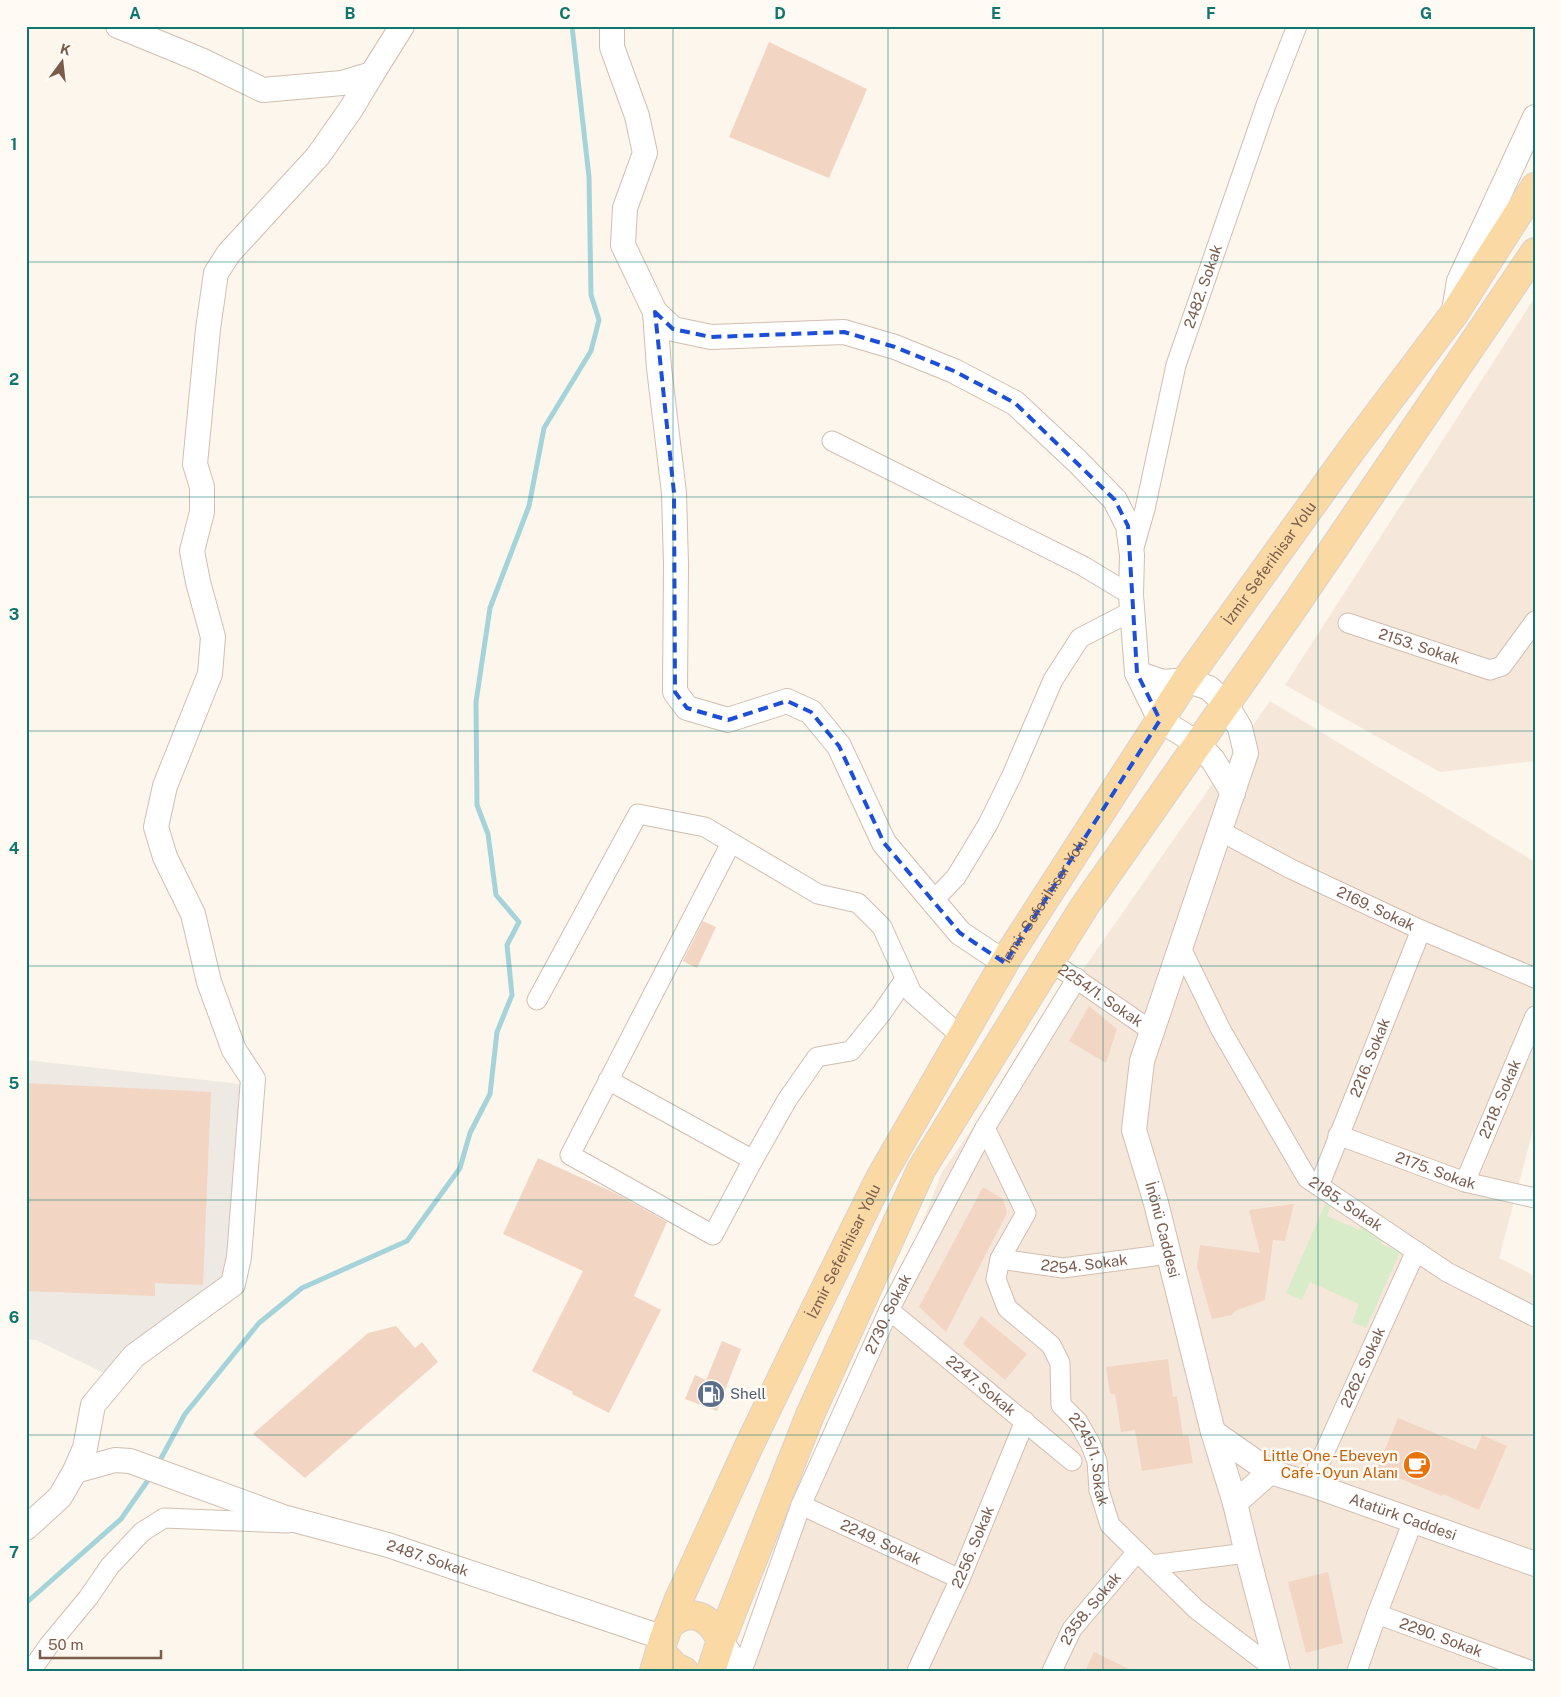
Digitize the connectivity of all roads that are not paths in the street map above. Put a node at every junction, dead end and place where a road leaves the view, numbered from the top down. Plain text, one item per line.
1 (118, 26) edge
2 (402, 26) edge
3 (612, 26) edge
4 (1298, 26) edge
5 (372, 74) junction
6 (1535, 117) edge
7 (1535, 187) edge
8 (1535, 252) edge
9 (655, 312) junction
10 (1454, 314) junction
11 (832, 441) dead end
12 (1132, 555) junction
13 (1132, 603) junction
14 (1535, 621) edge
15 (1348, 623) dead end
16 (1137, 673) junction
17 (1186, 680) junction
18 (1226, 704) junction
19 (1160, 720) junction
20 (1197, 743) junction
21 (1233, 793) junction
22 (1220, 832) junction
23 (732, 843) junction
24 (933, 901) junction
25 (1421, 930) junction
26 (1180, 946) junction
27 (1050, 961) junction
28 (1005, 963) junction
29 (1077, 978) junction
30 (1535, 978) edge
31 (905, 979) junction
32 (537, 1000) dead end
33 (1535, 1016) edge
34 (1152, 1031) junction
35 (962, 1037) junction
36 (608, 1080) junction
37 (985, 1128) junction
38 (1338, 1135) junction
39 (753, 1160) junction
40 (1465, 1182) junction
41 (1319, 1186) junction
42 (1535, 1198) edge
43 (1416, 1251) junction
44 (1168, 1254) junction
45 (1000, 1259) junction
46 (889, 1310) junction
47 (1535, 1317) edge
48 (1025, 1421) junction
49 (1213, 1432) junction
50 (1072, 1461) dead end
51 (75, 1471) junction
52 (1270, 1472) junction
53 (1310, 1484) junction
54 (1235, 1503) junction
55 (801, 1505) junction
56 (1413, 1521) junction
57 (307, 1524) junction
58 (26, 1528) edge
59 (1137, 1552) junction
60 (1246, 1553) junction
61 (1535, 1564) edge
62 (1151, 1565) junction
63 (960, 1579) junction
64 (1377, 1614) junction
65 (721, 1640) junction
66 (662, 1646) edge
67 (711, 1670) edge
68 (31, 1671) edge
69 (684, 1671) edge
70 (741, 1671) edge
71 (917, 1671) edge
72 (1052, 1671) edge
73 (1278, 1671) edge
74 (1357, 1671) edge
75 (1532, 1671) edge

1 - 5 street
2 - 5 street
3 - 9 street
4 - 12 street, 2482. Sokak
5 - 51 street
6 - 10 street
7 - 10 main road, İzmir Seferihisar Yolu
8 - 18 main road
9 - 12 street
9 - 24 street
10 - 17 main road, İzmir Seferihisar Yolu
11 - 13 street
12 - 13 street
13 - 16 street
13 - 24 street
14 - 15 street, 2153. Sokak
16 - 17 street
16 - 19 street
17 - 18 street, İnönü Caddesi
17 - 19 main road, İzmir Seferihisar Yolu
18 - 20 main road
18 - 21 street, İnönü Caddesi
19 - 20 street
19 - 28 main road, İzmir Seferihisar Yolu
20 - 21 street
20 - 27 main road
21 - 22 street, İnönü Caddesi
22 - 25 street, 2169. Sokak
22 - 26 street, İnönü Caddesi
23 - 31 street
23 - 32 street
23 - 36 street
24 - 28 street
25 - 30 street, 2169. Sokak
25 - 38 street, 2216. Sokak
26 - 34 street, İnönü Caddesi
26 - 41 street, 2185. Sokak
27 - 29 street, 2254/1. Sokak
27 - 65 main road
28 - 35 main road, İzmir Seferihisar Yolu
29 - 34 street, 2254/1. Sokak
29 - 37 street, 2730. Sokak
31 - 35 street
31 - 39 street
33 - 40 street, 2218. Sokak
34 - 44 street, İnönü Caddesi
35 - 66 main road, İzmir Seferihisar Yolu
36 - 39 street
36 - 39 street
37 - 45 street, 2245/1. Sokak
37 - 46 street, 2730. Sokak
38 - 40 street, 2175. Sokak
38 - 41 street, 2216. Sokak
40 - 42 street, 2175. Sokak
41 - 43 street, 2185. Sokak
43 - 47 street, 2185. Sokak
43 - 53 street, 2262. Sokak
44 - 45 street, 2254. Sokak
44 - 49 street, İnönü Caddesi
45 - 59 street, 2245/1. Sokak
46 - 48 street, 2247. Sokak
46 - 55 street, 2730. Sokak
48 - 50 street, 2247. Sokak
48 - 63 street, 2256. Sokak
49 - 52 street, Atatürk Caddesi
49 - 54 street, İnönü Caddesi
51 - 57 street, 2487. Sokak
51 - 58 street
52 - 53 street, Atatürk Caddesi
52 - 54 street
53 - 56 street, Atatürk Caddesi
54 - 60 street, İnönü Caddesi
55 - 63 street, 2249. Sokak
55 - 70 street, 2730. Sokak
56 - 61 street, Atatürk Caddesi
56 - 64 street
57 - 66 street, 2487. Sokak
57 - 68 street
59 - 62 street, 2245/1. Sokak
59 - 72 street, 2358. Sokak
60 - 62 street
60 - 73 street, İnönü Caddesi
62 - 73 street, 2245/1. Sokak
63 - 71 street, 2256. Sokak
64 - 74 street
64 - 75 street, 2290. Sokak
65 - 66 main road
65 - 67 main road
65 - 70 street
66 - 69 main road

